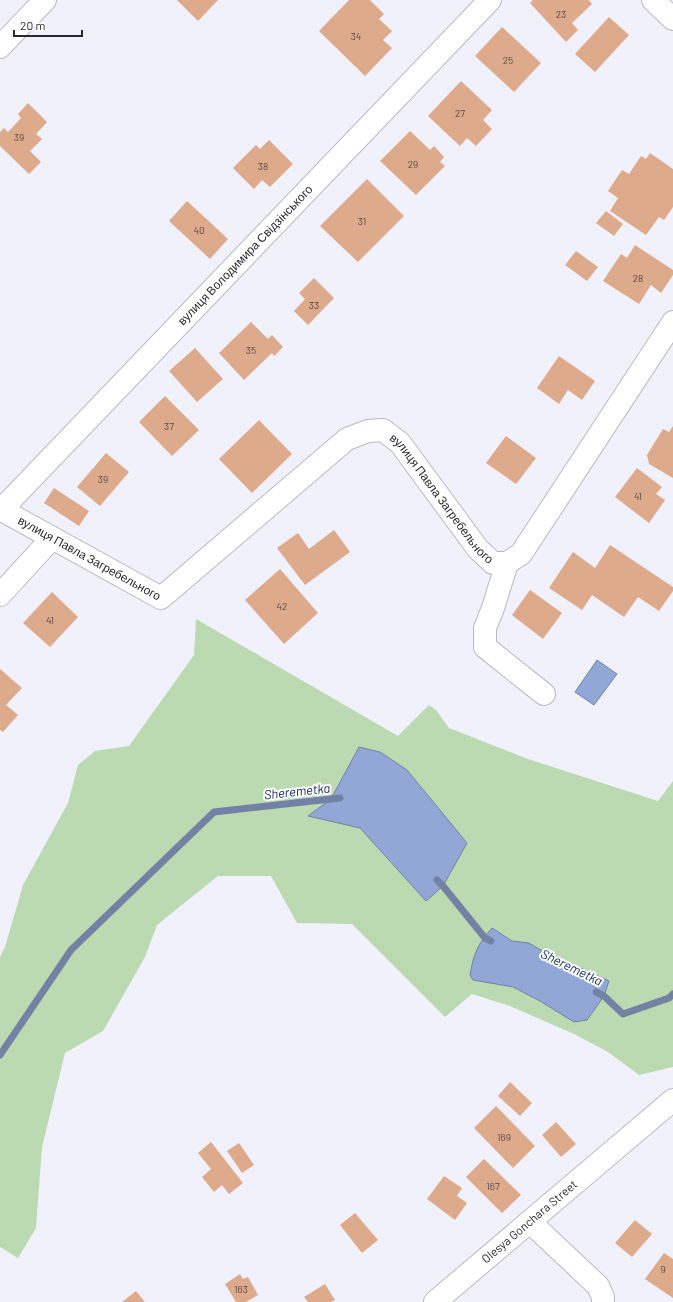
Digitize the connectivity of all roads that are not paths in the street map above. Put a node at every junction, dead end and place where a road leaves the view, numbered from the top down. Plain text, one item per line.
1 (45, 0) edge
2 (490, 0) edge
3 (653, 0) edge
4 (673, 19) edge
5 (0, 47) edge
6 (673, 322) edge
7 (1, 510) edge
8 (52, 538) junction
9 (507, 563) junction
10 (0, 595) edge
11 (544, 694) dead end
12 (673, 1100) edge
13 (530, 1222) junction
14 (435, 1302) edge
15 (603, 1302) edge

1 - 5 street
2 - 7 street, вулиця Володимира Свідзінського
3 - 4 street
6 - 9 street, вулиця Павла Загребельного
7 - 8 street, вулиця Павла Загребельного
8 - 9 street, вулиця Павла Загребельного
8 - 10 street
9 - 11 street
12 - 13 street, Olesya Gonchara Street
13 - 14 street, Olesya Gonchara Street
13 - 15 street

